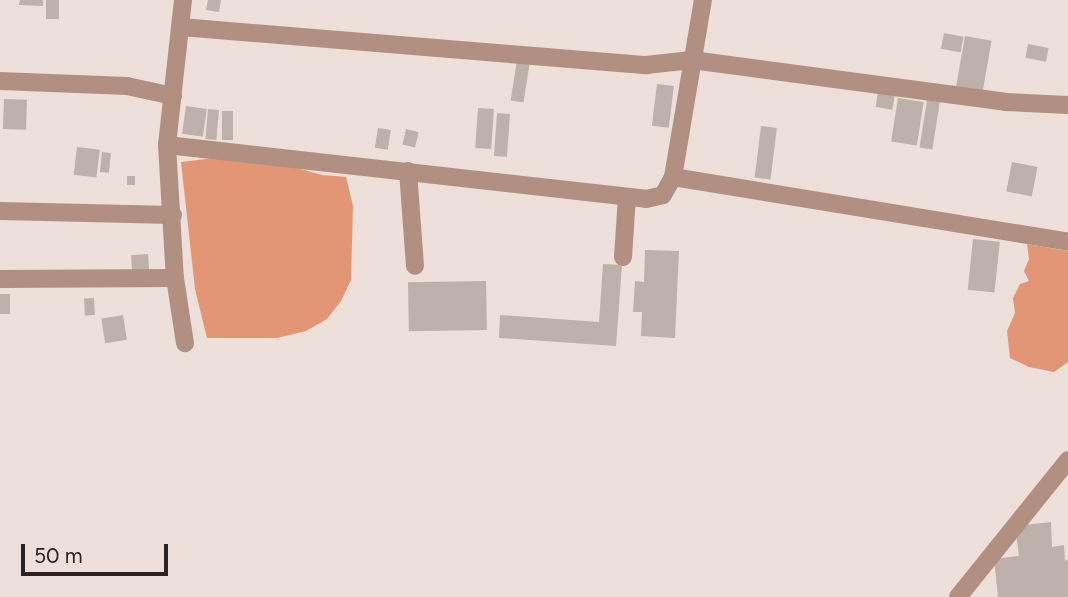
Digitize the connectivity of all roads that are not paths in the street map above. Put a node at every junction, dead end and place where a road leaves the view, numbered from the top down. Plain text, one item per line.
1 (183, 0) edge
2 (703, 0) edge
3 (181, 27) junction
4 (692, 60) junction
5 (0, 80) edge
6 (173, 96) junction
7 (1068, 105) edge
8 (167, 145) junction
9 (408, 171) junction
10 (673, 177) junction
11 (627, 197) junction
12 (0, 211) edge
13 (173, 215) junction
14 (1068, 242) edge
15 (623, 257) dead end
16 (415, 266) dead end
17 (175, 278) junction
18 (0, 279) edge
19 (185, 343) dead end
20 (1068, 460) edge
21 (958, 597) edge

1 - 3 street
2 - 4 street
3 - 4 street
3 - 6 street
4 - 7 street
4 - 10 street
5 - 6 street
6 - 8 street
8 - 9 street
8 - 13 street
9 - 11 street
9 - 16 street
10 - 11 street
10 - 14 street
11 - 15 street
12 - 13 street
13 - 17 street
17 - 18 street
17 - 19 street
20 - 21 street

